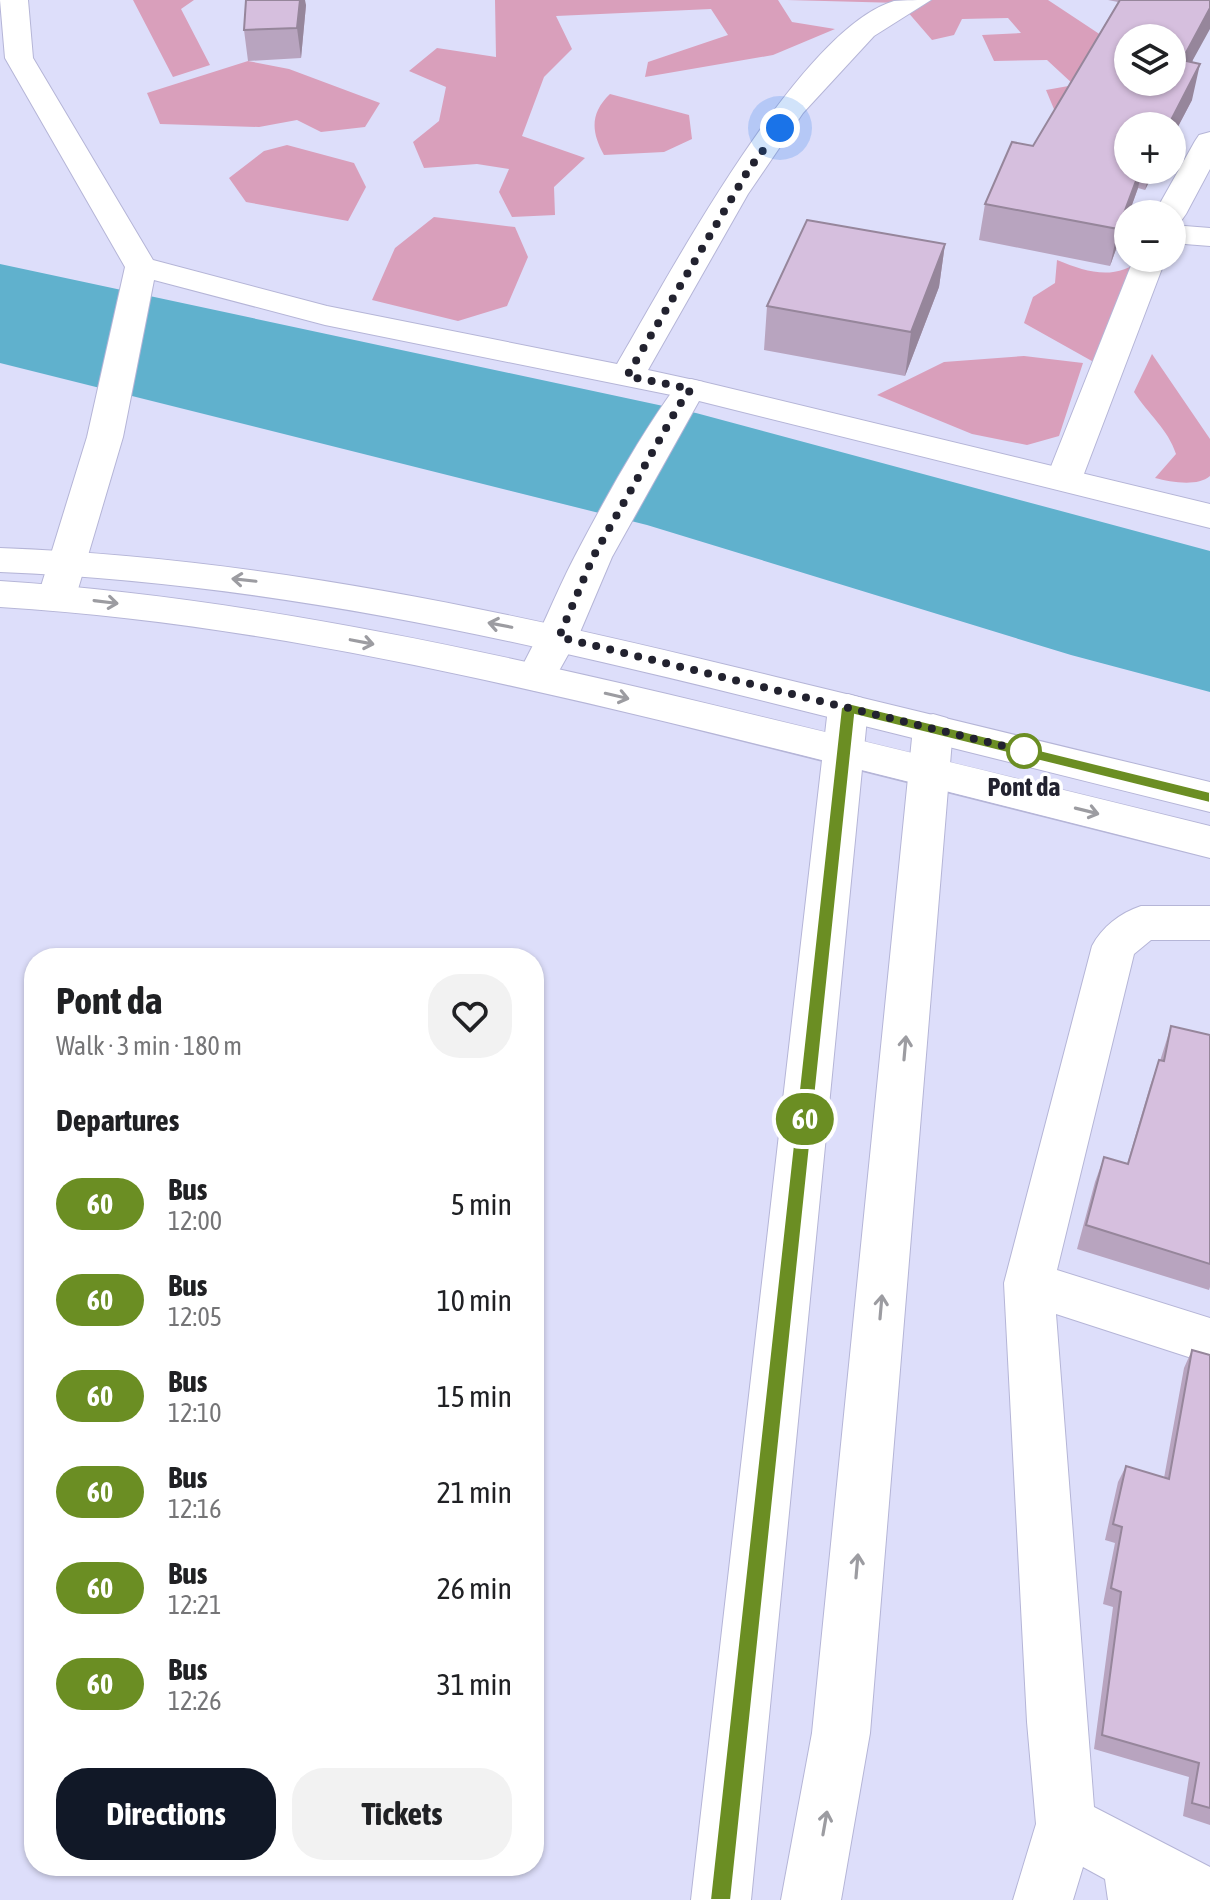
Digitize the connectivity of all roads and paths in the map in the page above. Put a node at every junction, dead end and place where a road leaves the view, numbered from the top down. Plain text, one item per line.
1 (14, 0) edge
2 (917, 0) edge
3 (6, 95) dead end
4 (50, 114) junction
5 (1210, 141) edge
6 (1178, 200) edge
7 (1186, 235) edge
8 (1210, 237) edge
9 (1145, 272) edge
10 (139, 277) junction
11 (627, 376) junction
12 (684, 398) junction
13 (1064, 479) junction
14 (1210, 516) edge
15 (0, 560) edge
16 (63, 578) junction
17 (0, 594) edge
18 (559, 637) junction
19 (536, 677) junction
20 (846, 729) junction
21 (932, 750) junction
22 (1210, 797) edge
23 (1210, 842) edge
24 (1210, 923) edge
25 (1029, 1283) junction
26 (1210, 1341) edge
27 (1066, 1824) junction
28 (1136, 1881) edge
29 (1210, 1898) edge
30 (721, 1900) edge
31 (811, 1900) edge
32 (1043, 1900) edge

1 - 4 street
2 - 11 street
3 - 4 street
4 - 10 street
5 - 6 street
7 - 8 street
9 - 13 street
10 - 11 street
10 - 16 street
11 - 12 street
12 - 13 street
12 - 18 street
13 - 14 street
15 - 16 street
16 - 17 street
18 -> 16 street
16 -> 19 street
18 - 19 street
18 - 20 street
19 -> 20 street
20 - 21 street
20 - 30 street
21 - 22 street
21 -> 23 street
31 -> 21 street
24 - 25 street
25 - 26 street
25 - 27 street
27 - 28 street
27 - 32 street
28 - 29 street

